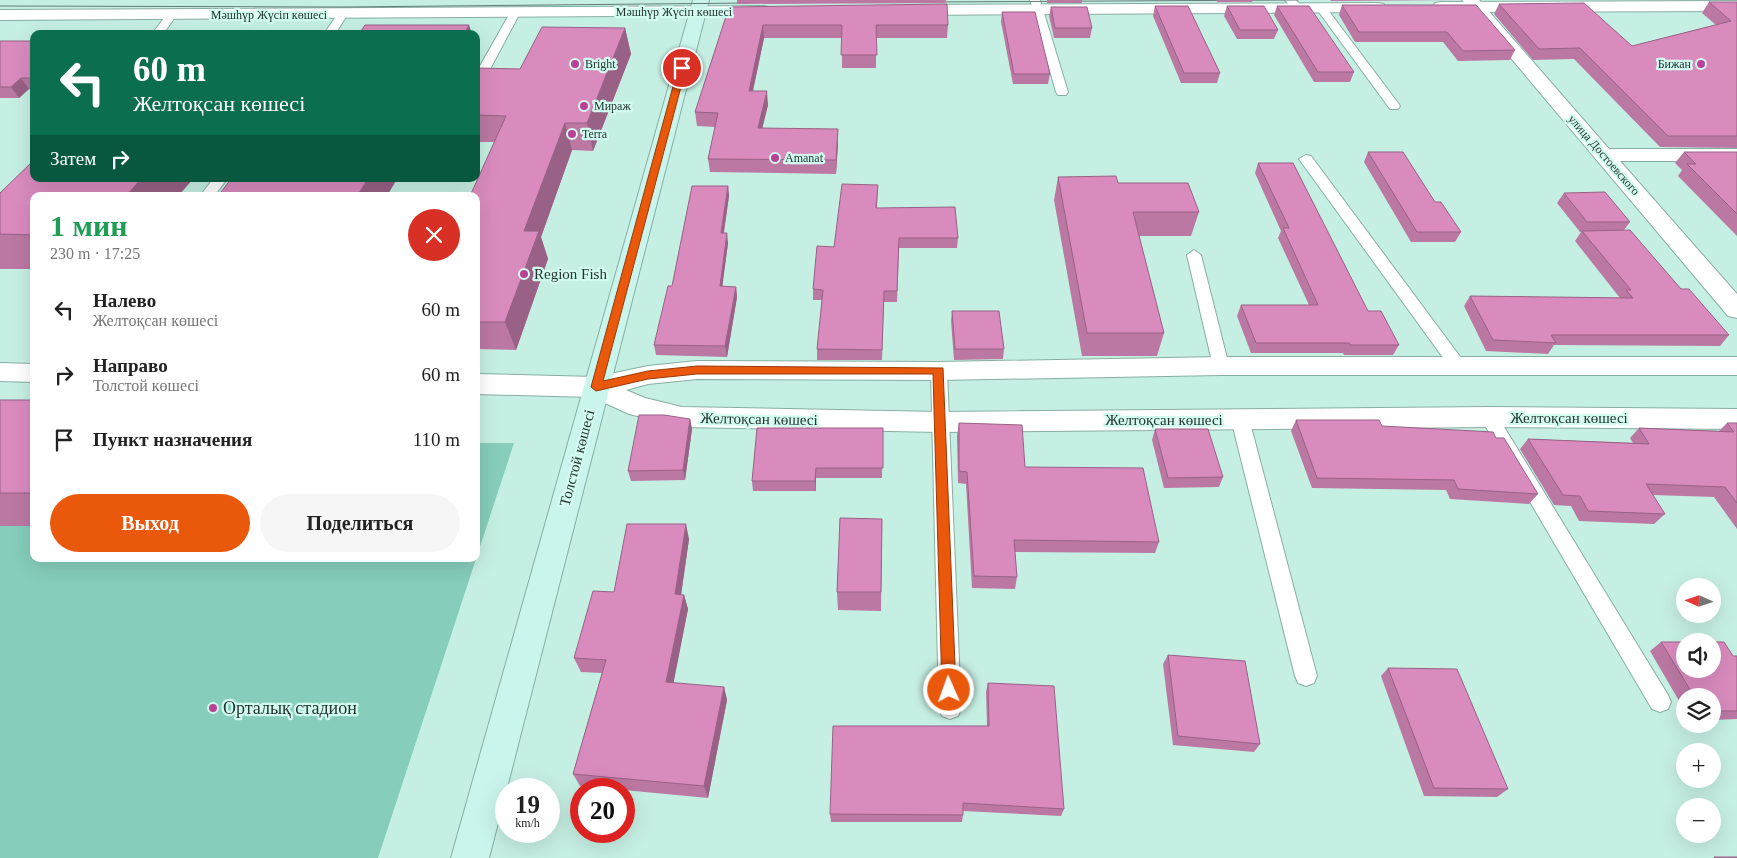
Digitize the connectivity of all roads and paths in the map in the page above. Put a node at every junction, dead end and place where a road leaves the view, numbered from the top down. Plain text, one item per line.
1 (1294, 4) edge
2 (1473, 4) edge
3 (1037, 5) edge
4 (699, 6) edge
5 (1737, 6) edge
6 (1427, 7) edge
7 (1321, 8) junction
8 (1398, 8) edge
9 (775, 11) edge
10 (892, 11) edge
11 (515, 13) junction
12 (343, 14) junction
13 (0, 15) edge
14 (171, 16) junction
15 (160, 30) edge
16 (332, 30) edge
17 (480, 77) edge
18 (1062, 92) dead end
19 (1394, 106) dead end
20 (1604, 155) junction
21 (1737, 155) edge
22 (1306, 159) dead end
23 (218, 182) edge
24 (209, 192) edge
25 (1194, 255) dead end
26 (1737, 310) edge
27 (1221, 366) junction
28 (1458, 366) junction
29 (1737, 366) edge
30 (939, 370) junction
31 (0, 372) edge
32 (30, 373) edge
33 (480, 384) edge
34 (596, 387) junction
35 (1489, 417) junction
36 (1240, 419) junction
37 (1737, 419) edge
38 (940, 422) junction
39 (1306, 676) dead end
40 (1660, 702) dead end
41 (950, 709) dead end
42 (470, 858) edge

1 - 3 street
1 - 7 street
2 - 5 street
2 - 6 street
2 - 20 street, улица Достоевского
3 - 10 street
3 - 18 lane
4 - 9 street, Мәшһүр Жүсіп көшесі
4 - 11 street, Мәшһүр Жүсіп көшесі
4 - 34 main road, Толстой көшесі
7 - 8 street
7 - 19 lane
11 - 12 street, Мәшһүр Жүсіп көшесі
11 - 17 lane
12 - 14 street, Мәшһүр Жүсіп көшесі
12 - 16 lane
13 - 14 street, Мәшһүр Жүсіп көшесі
14 - 15 lane
20 - 21 street
20 - 26 street, улица Достоевского
22 - 28 lane
23 - 24 lane
25 - 27 lane
27 - 28 street, Желтоқсан көшесі
27 - 30 street, Желтоқсан көшесі
28 - 29 street, Желтоқсан көшесі
30 - 34 street, Желтоқсан көшесі
30 - 38 lane
31 - 32 street
33 - 34 street, Желтоқсан көшесі
34 - 38 street, Желтоқсан көшесі
34 - 42 main road, Толстой көшесі
35 - 36 street, Желтоқсан көшесі
35 - 37 street, Желтоқсан көшесі
35 - 40 lane
36 - 38 street, Желтоқсан көшесі
36 - 39 lane
38 - 41 lane

